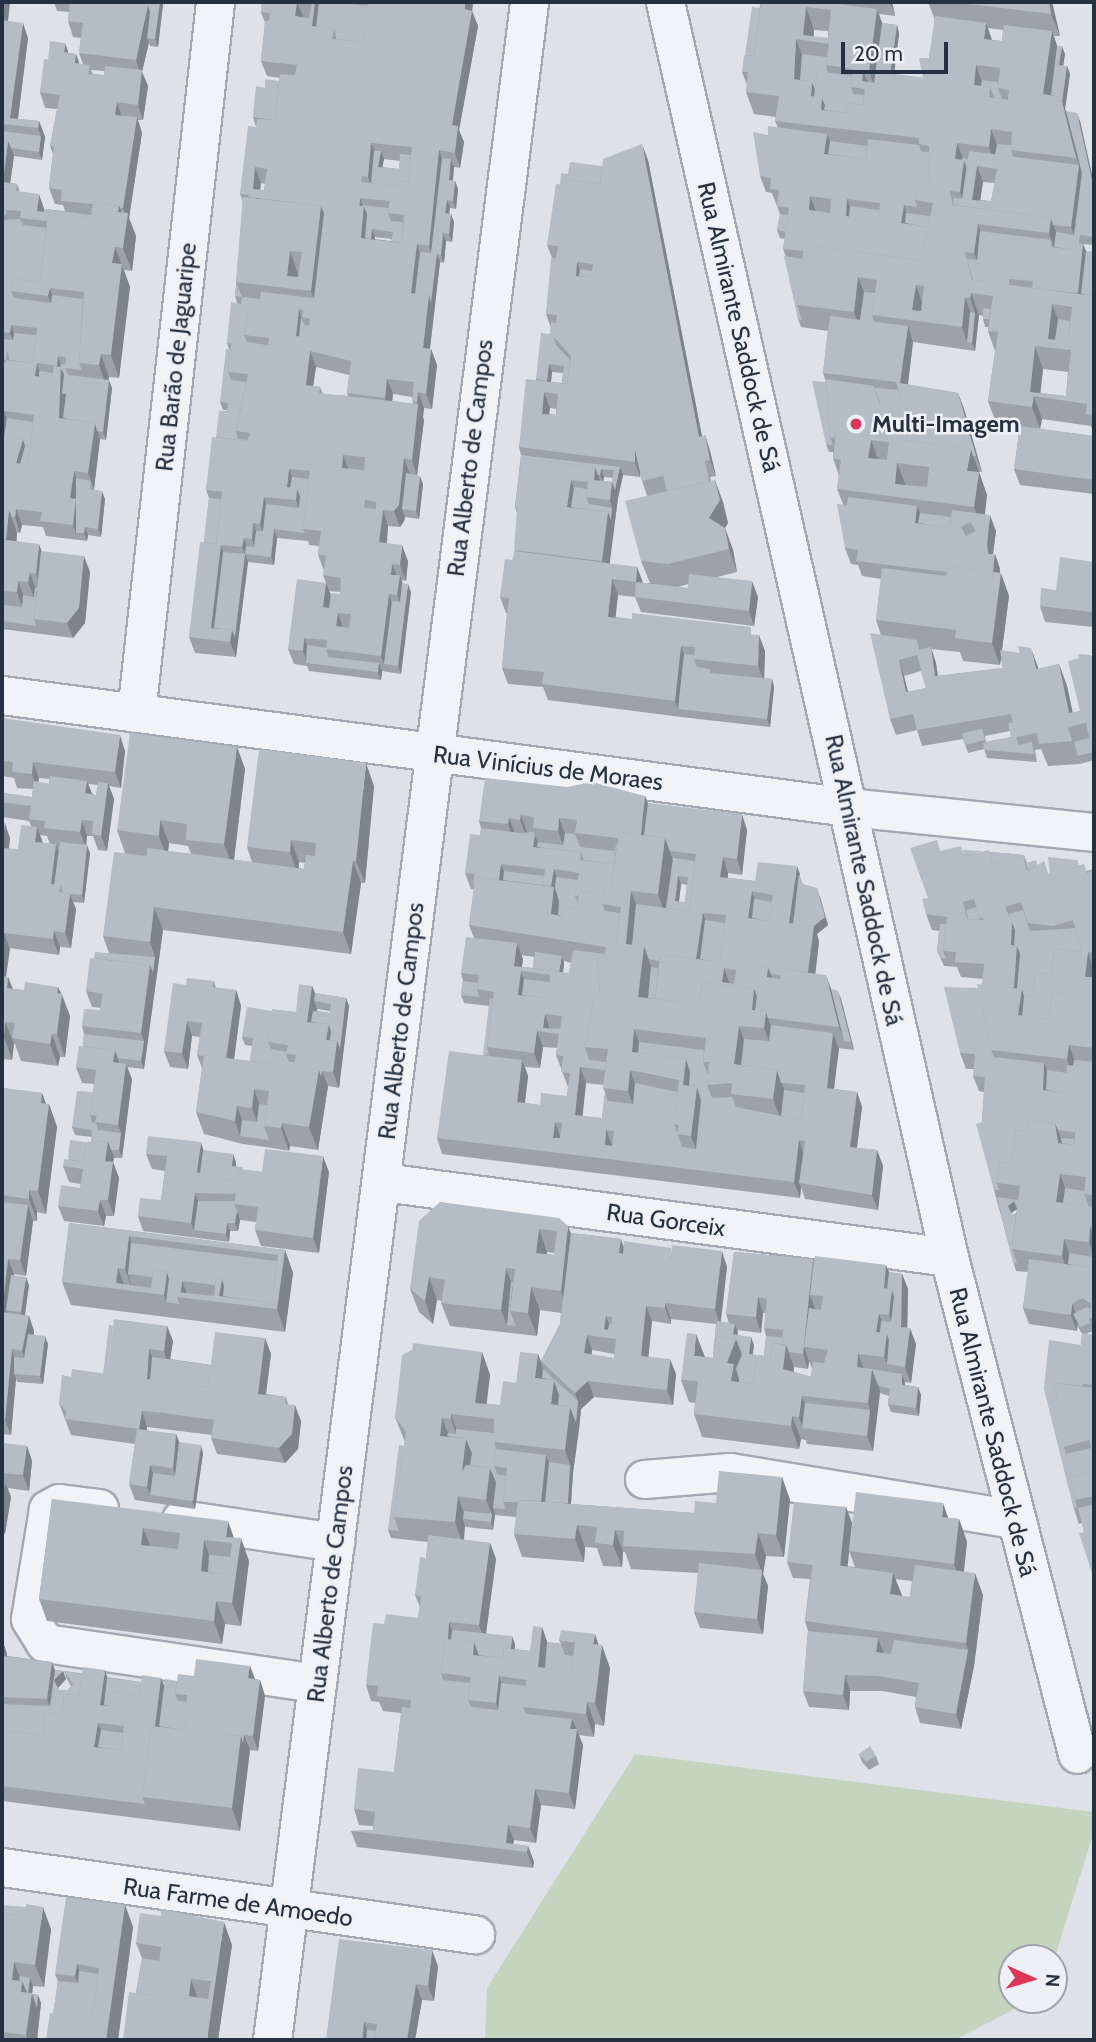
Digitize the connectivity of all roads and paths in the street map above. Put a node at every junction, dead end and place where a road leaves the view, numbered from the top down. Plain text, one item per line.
1 (215, 2) edge
2 (529, 2) edge
3 (664, 2) edge
4 (2, 695) edge
5 (136, 713) junction
6 (432, 752) junction
7 (848, 807) junction
8 (1094, 832) edge
9 (383, 1182) junction
10 (949, 1257) junction
11 (645, 1479) dead end
12 (1013, 1519) junction
13 (335, 1542) junction
14 (317, 1683) junction
15 (1077, 1754) dead end
16 (2, 1867) edge
17 (288, 1911) junction
18 (475, 1934) dead end
19 (272, 2040) edge

1 - 5 street, Rua Barão de Jaguaripe
2 - 6 street, Rua Alberto de Campos
3 - 7 street, Rua Almirante Saddock de Sá
4 - 5 street, Rua Vinícius de Moraes
5 - 6 street, Rua Vinícius de Moraes
6 - 7 street, Rua Vinícius de Moraes
6 - 9 street, Rua Alberto de Campos
7 - 8 street, Rua Vinícius de Moraes
7 - 10 street, Rua Almirante Saddock de Sá
9 - 10 street, Rua Gorceix
9 - 13 street, Rua Alberto de Campos
10 - 12 street, Rua Almirante Saddock de Sá
11 - 12 street
12 - 15 street, Rua Almirante Saddock de Sá
13 - 14 street, Rua Alberto de Campos
13 - 14 street
14 - 17 street, Rua Alberto de Campos
16 - 17 street, Rua Farme de Amoedo
17 - 18 street, Rua Farme de Amoedo
17 - 19 street, Rua Alberto de Campos

